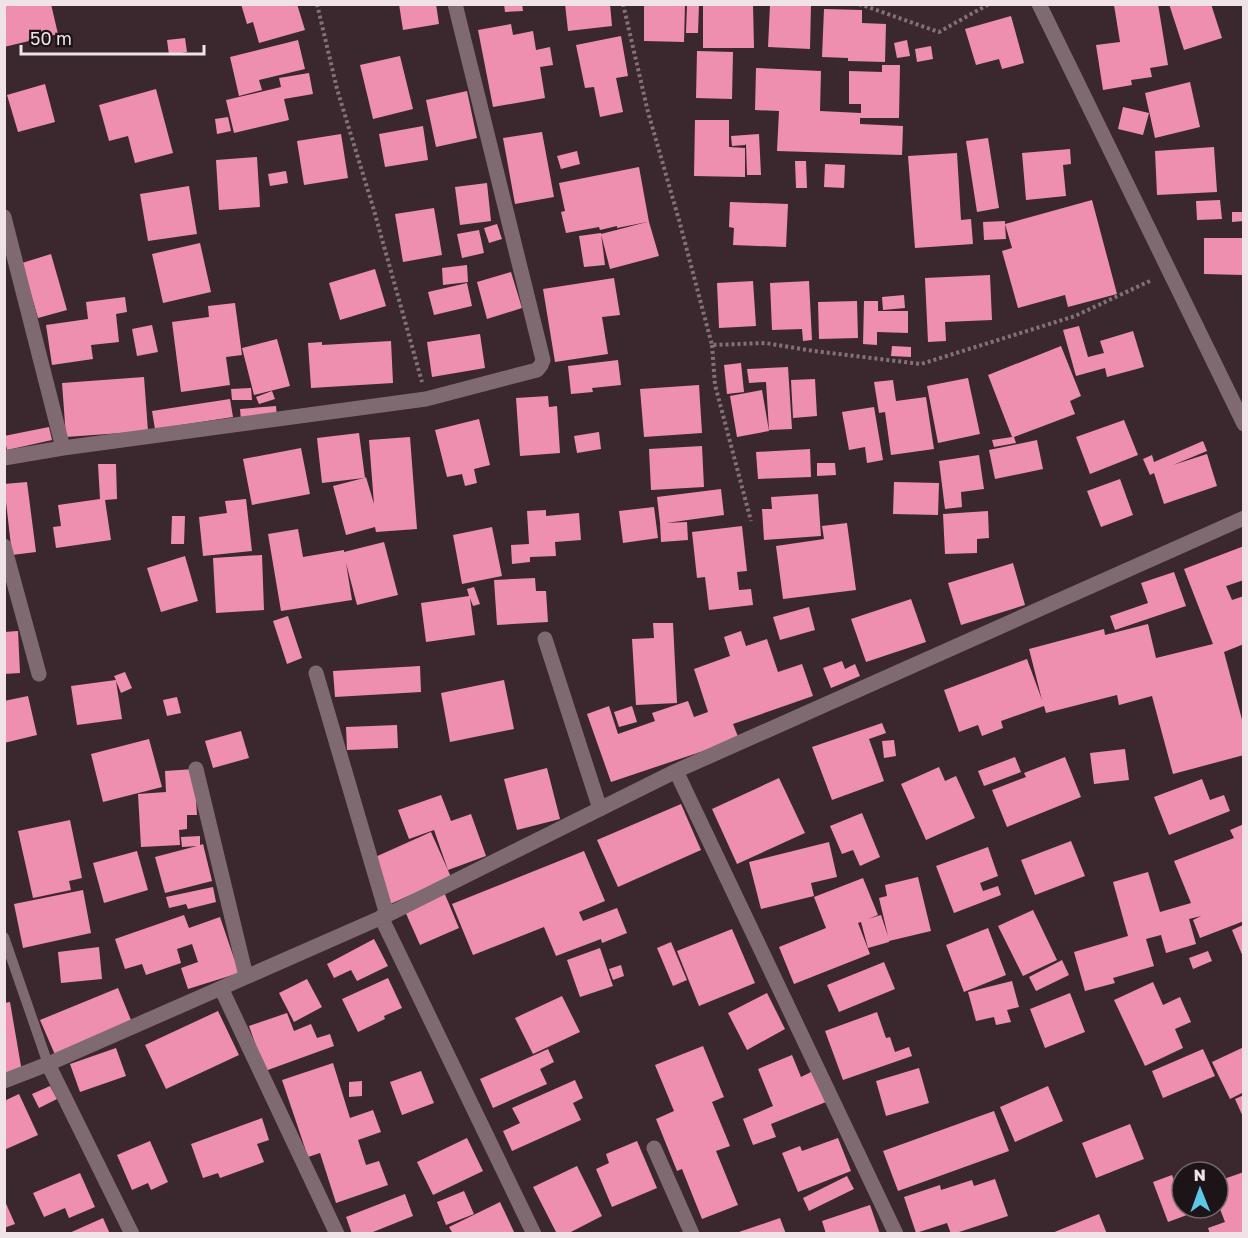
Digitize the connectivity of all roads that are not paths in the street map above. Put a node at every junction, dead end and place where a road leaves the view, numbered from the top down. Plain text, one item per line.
1 (455, 4) edge
2 (1039, 4) edge
3 (4, 217) edge
4 (1244, 424) edge
5 (63, 448) junction
6 (4, 458) edge
7 (1244, 518) edge
8 (4, 546) edge
9 (545, 639) dead end
10 (316, 673) dead end
11 (39, 674) dead end
12 (196, 769) dead end
13 (676, 771) junction
14 (600, 809) junction
15 (384, 916) junction
16 (4, 937) edge
17 (246, 976) junction
18 (221, 988) junction
19 (48, 1064) junction
20 (4, 1081) edge
21 (654, 1148) dead end
22 (132, 1233) edge
23 (337, 1233) edge
24 (534, 1233) edge
25 (692, 1233) edge
26 (896, 1233) edge

1 - 5 street
2 - 4 street
3 - 5 street
5 - 6 street
7 - 13 street
8 - 11 street
9 - 14 street
10 - 15 street
12 - 17 street
13 - 14 street
13 - 26 street
14 - 15 street
15 - 17 street
15 - 24 street
16 - 19 lane
17 - 18 street
18 - 19 street
18 - 23 street
19 - 20 street
19 - 22 street
21 - 25 street

